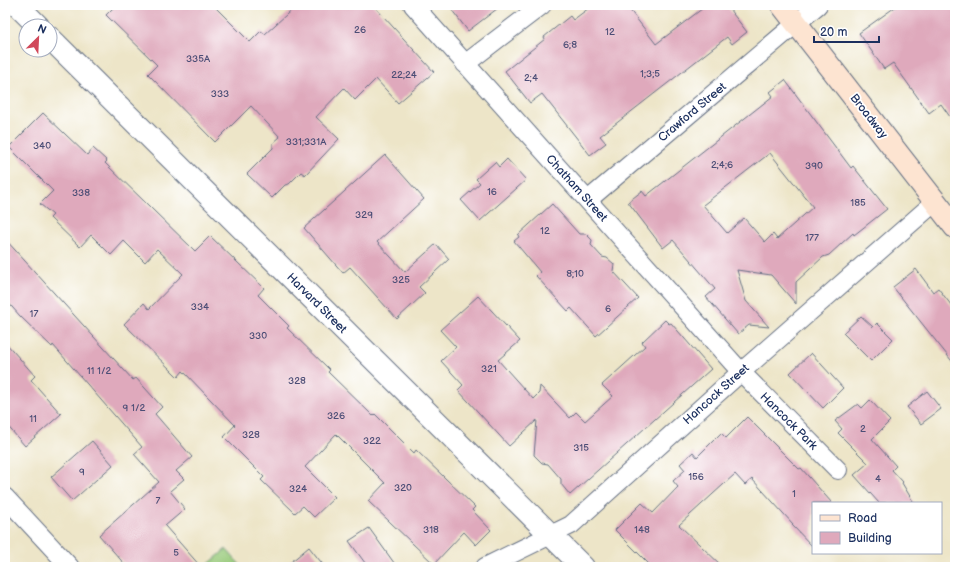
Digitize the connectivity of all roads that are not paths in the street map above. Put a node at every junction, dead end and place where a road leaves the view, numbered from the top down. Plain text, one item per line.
1 (17, 5) edge
2 (413, 5) edge
3 (542, 5) edge
4 (782, 5) edge
5 (818, 5) edge
6 (30, 18) edge
7 (796, 23) junction
8 (58, 46) edge
9 (465, 64) junction
10 (588, 200) junction
11 (935, 202) junction
12 (955, 228) edge
13 (741, 372) junction
14 (838, 470) dead end
15 (5, 497) edge
16 (552, 535) junction
17 (70, 567) edge
18 (485, 567) edge
19 (584, 567) edge

1 - 6 street
2 - 9 street, Chatham Street
3 - 9 street
4 - 7 main road, Broadway
5 - 7 street, Crawford Street
7 - 10 street, Crawford Street
7 - 11 main road, Broadway
8 - 16 street, Harvard Street
9 - 10 street, Chatham Street
10 - 13 street, Chatham Street
11 - 12 main road, Broadway
11 - 13 street, Hancock Street
13 - 14 street, Hancock Park
13 - 16 street, Hancock Street
15 - 17 street
16 - 18 street, Hancock Street
16 - 19 street, Harvard Street

